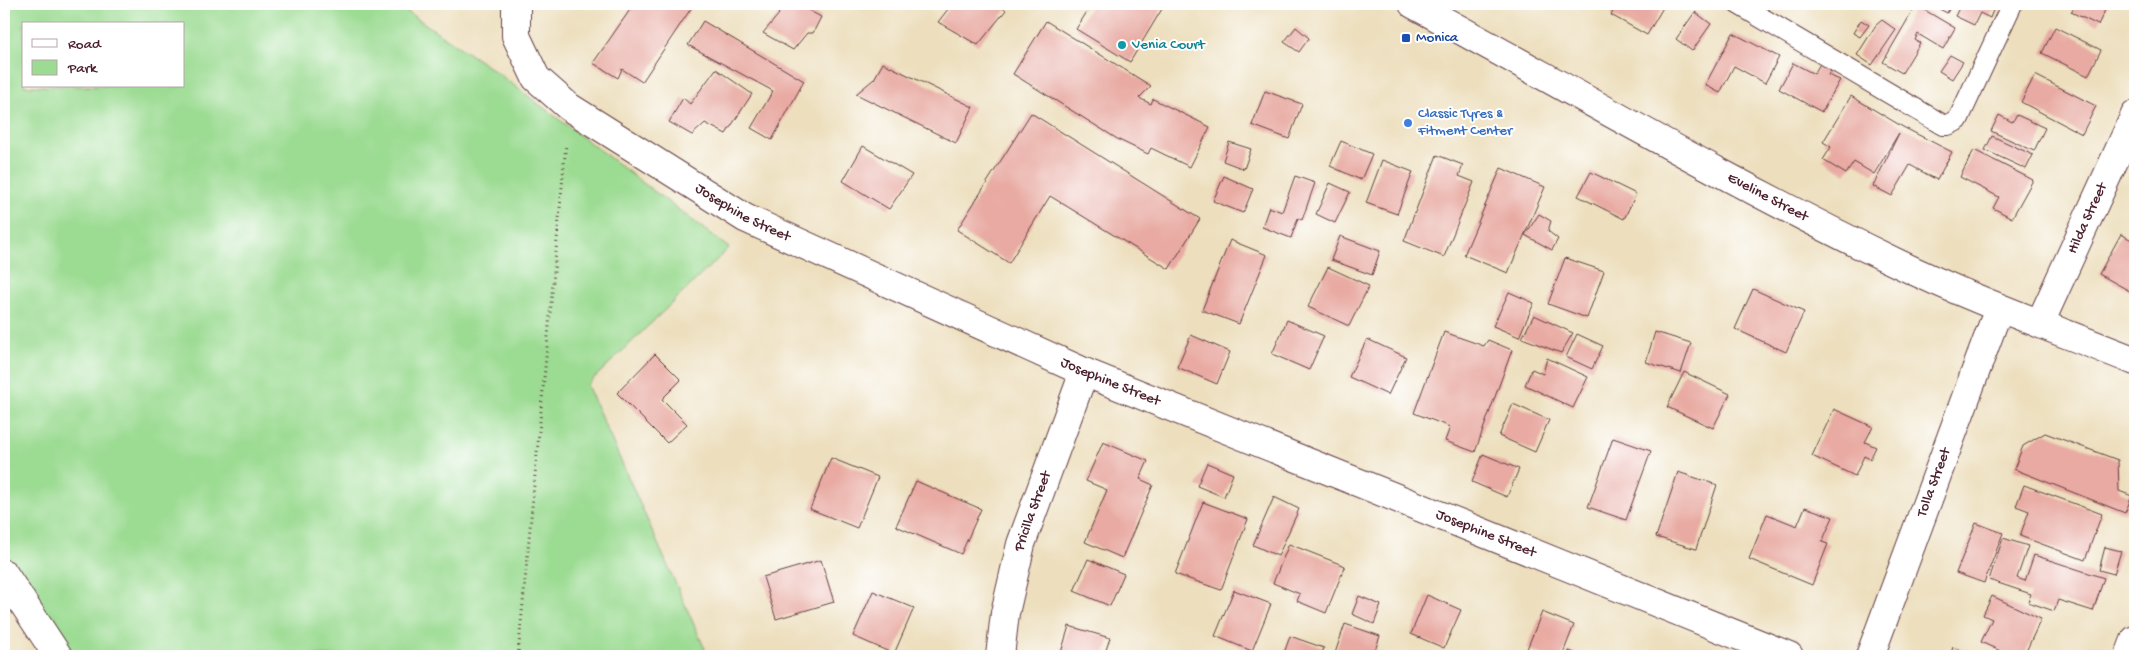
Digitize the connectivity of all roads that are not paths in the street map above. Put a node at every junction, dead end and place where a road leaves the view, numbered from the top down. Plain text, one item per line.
1 (516, 4) edge
2 (1413, 4) edge
3 (1738, 4) edge
4 (2012, 4) edge
5 (2135, 115) edge
6 (1999, 308) junction
7 (2040, 323) junction
8 (2135, 361) edge
9 (1084, 372) junction
10 (4, 574) edge
11 (2135, 640) edge
12 (58, 656) edge
13 (1000, 656) edge
14 (1789, 656) edge
15 (1870, 656) edge
16 (2130, 656) edge

1 - 9 street, Josephine Street
2 - 6 street, Eveline Street
3 - 4 lane
5 - 7 street, Hilda Street
6 - 7 street, Eveline Street
6 - 15 street, Tolla Street
7 - 8 street, Eveline Street
9 - 13 street, Pricilla Street
9 - 14 street, Josephine Street
10 - 12 street
11 - 16 street

